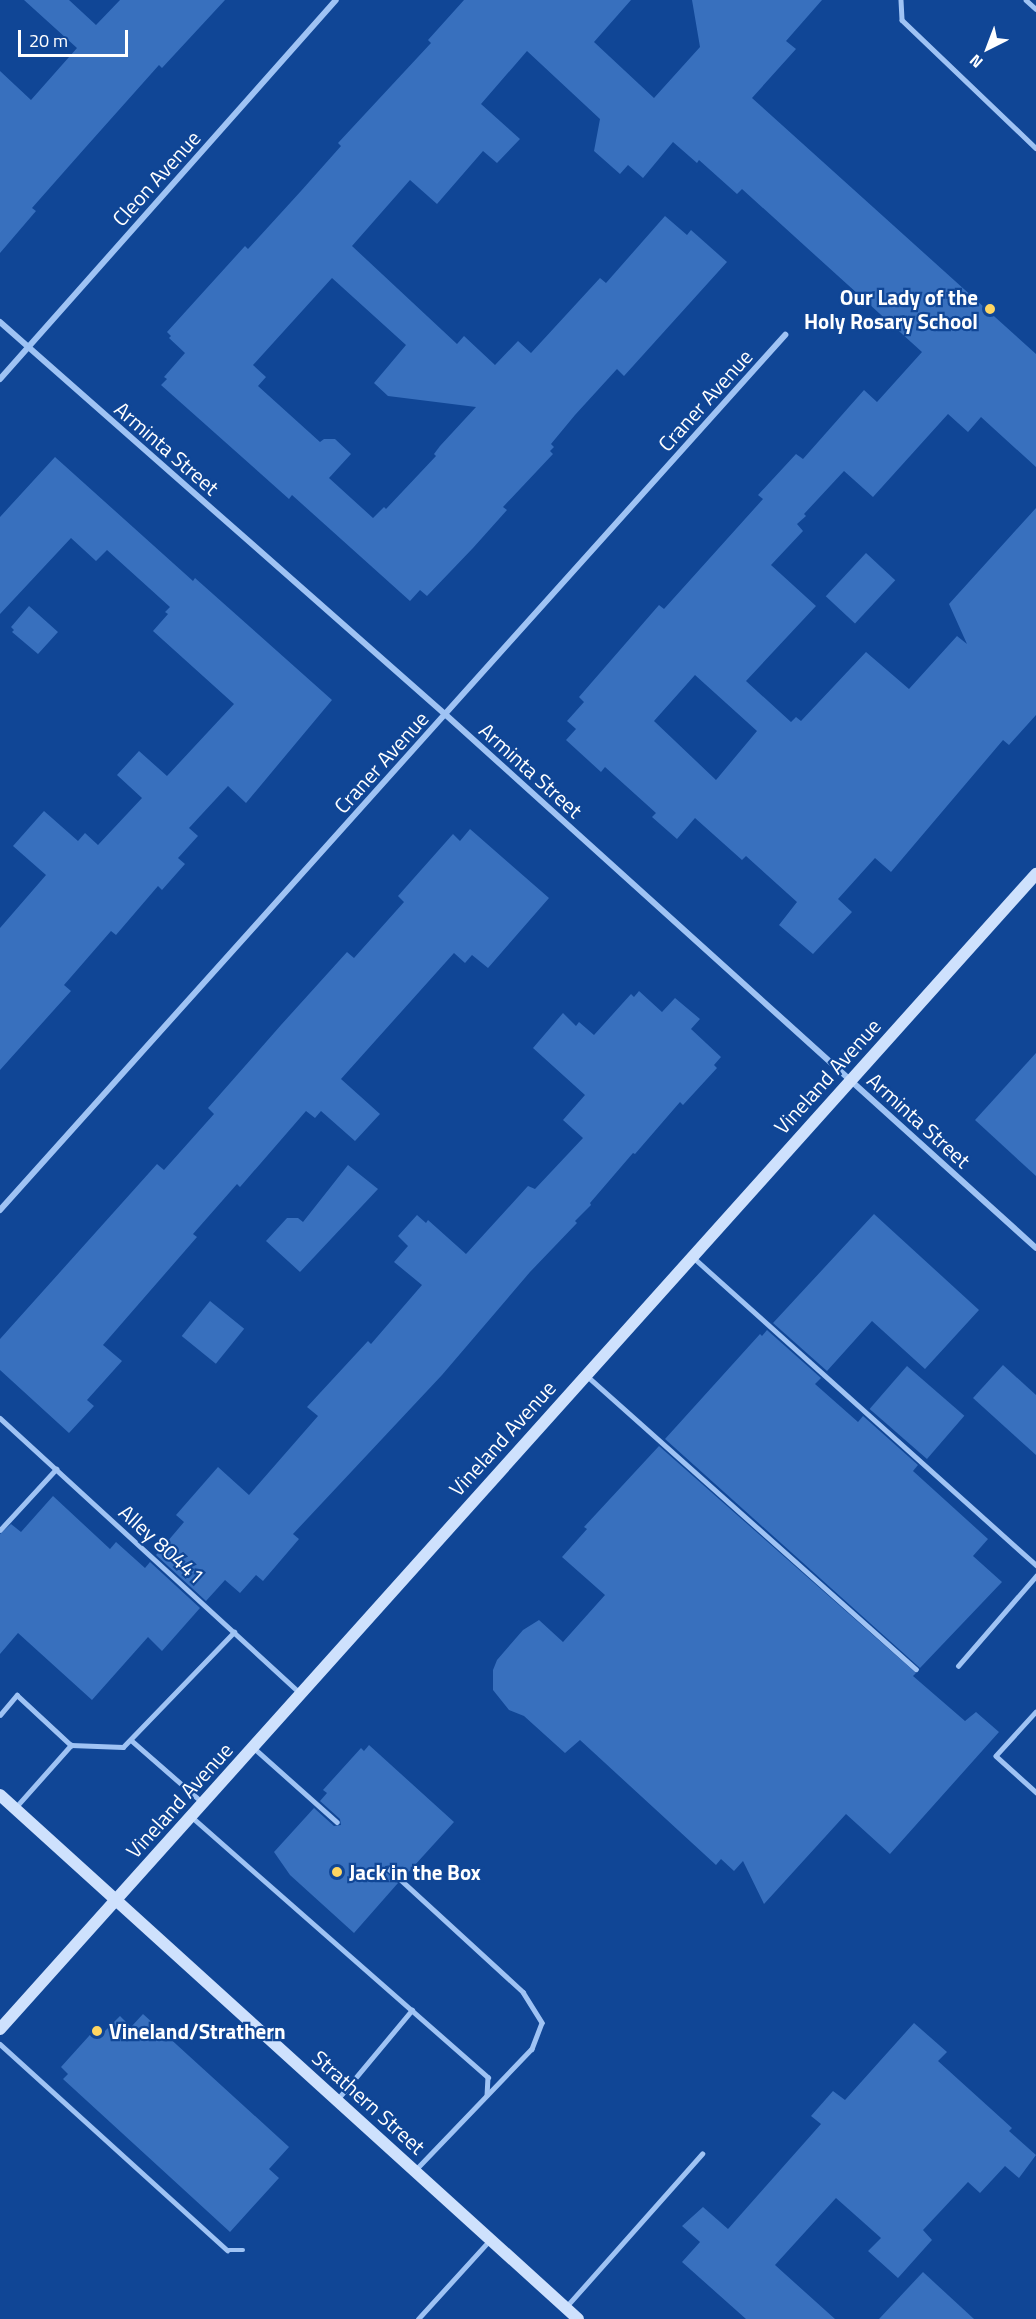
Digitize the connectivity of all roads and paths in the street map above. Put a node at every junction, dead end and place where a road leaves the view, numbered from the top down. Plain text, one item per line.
1 (336, 0) edge
2 (901, 0) edge
3 (1026, 0) edge
4 (1036, 9) edge
5 (1036, 148) edge
6 (0, 322) edge
7 (785, 334) dead end
8 (28, 347) junction
9 (0, 379) edge
10 (446, 715) junction
11 (1036, 874) edge
12 (850, 1080) junction
13 (0, 1210) edge
14 (1036, 1248) edge
15 (692, 1256) junction
16 (585, 1374) junction
17 (0, 1418) edge
18 (56, 1469) junction
19 (0, 1530) edge
20 (1036, 1565) edge
21 (1036, 1576) edge
22 (234, 1632) junction
23 (958, 1666) dead end
24 (916, 1669) dead end
25 (301, 1693) junction
26 (1036, 1712) edge
27 (0, 1715) edge
28 (131, 1740) junction
29 (71, 1745) junction
30 (252, 1747) junction
31 (1036, 1792) edge
32 (0, 1795) edge
33 (203, 1803) junction
34 (15, 1809) junction
35 (191, 1816) junction
36 (337, 1822) dead end
37 (389, 1869) dead end
38 (116, 1901) junction
39 (412, 2010) junction
40 (0, 2029) edge
41 (0, 2043) edge
42 (487, 2095) junction
43 (337, 2100) junction
44 (702, 2154) dead end
45 (416, 2170) junction
46 (491, 2239) junction
47 (243, 2250) dead end
48 (566, 2307) junction
49 (418, 2319) edge
50 (578, 2319) edge

1 - 8 street, Cleon Avenue
2 - 5 lane
3 - 4 lane
6 - 8 street, Arminta Street
7 - 10 street, Craner Avenue
8 - 9 street, Cleon Avenue
8 - 10 street, Arminta Street
10 - 12 street, Arminta Street
10 - 13 street, Craner Avenue
11 - 12 main road, Vineland Avenue
12 - 14 street, Arminta Street
12 - 15 main road, Vineland Avenue
15 - 16 main road, Vineland Avenue
15 - 20 lane
16 - 24 lane
16 - 25 main road, Vineland Avenue
17 - 18 lane, Alley 80441
18 - 19 lane
18 - 22 lane, Alley 80441
21 - 23 lane
22 - 25 lane, Alley 80441
22 - 28 lane
25 - 30 main road, Vineland Avenue
26 - 31 lane
27 - 29 lane
28 - 29 lane
28 - 33 lane
29 - 34 lane
30 - 33 main road, Vineland Avenue
30 - 36 lane
32 - 34 main road, Strathern Street
33 - 35 main road, Vineland Avenue
34 - 38 main road, Strathern Street
35 - 38 main road, Vineland Avenue
35 - 39 lane
37 - 42 lane
38 - 40 main road, Vineland Avenue
38 - 43 main road, Strathern Street
39 - 42 lane
39 - 43 lane
41 - 47 lane
42 - 45 lane
43 - 45 main road, Strathern Street
44 - 48 lane
45 - 46 main road, Strathern Street
46 - 48 main road, Strathern Street
46 - 49 lane
48 - 50 main road, Strathern Street

